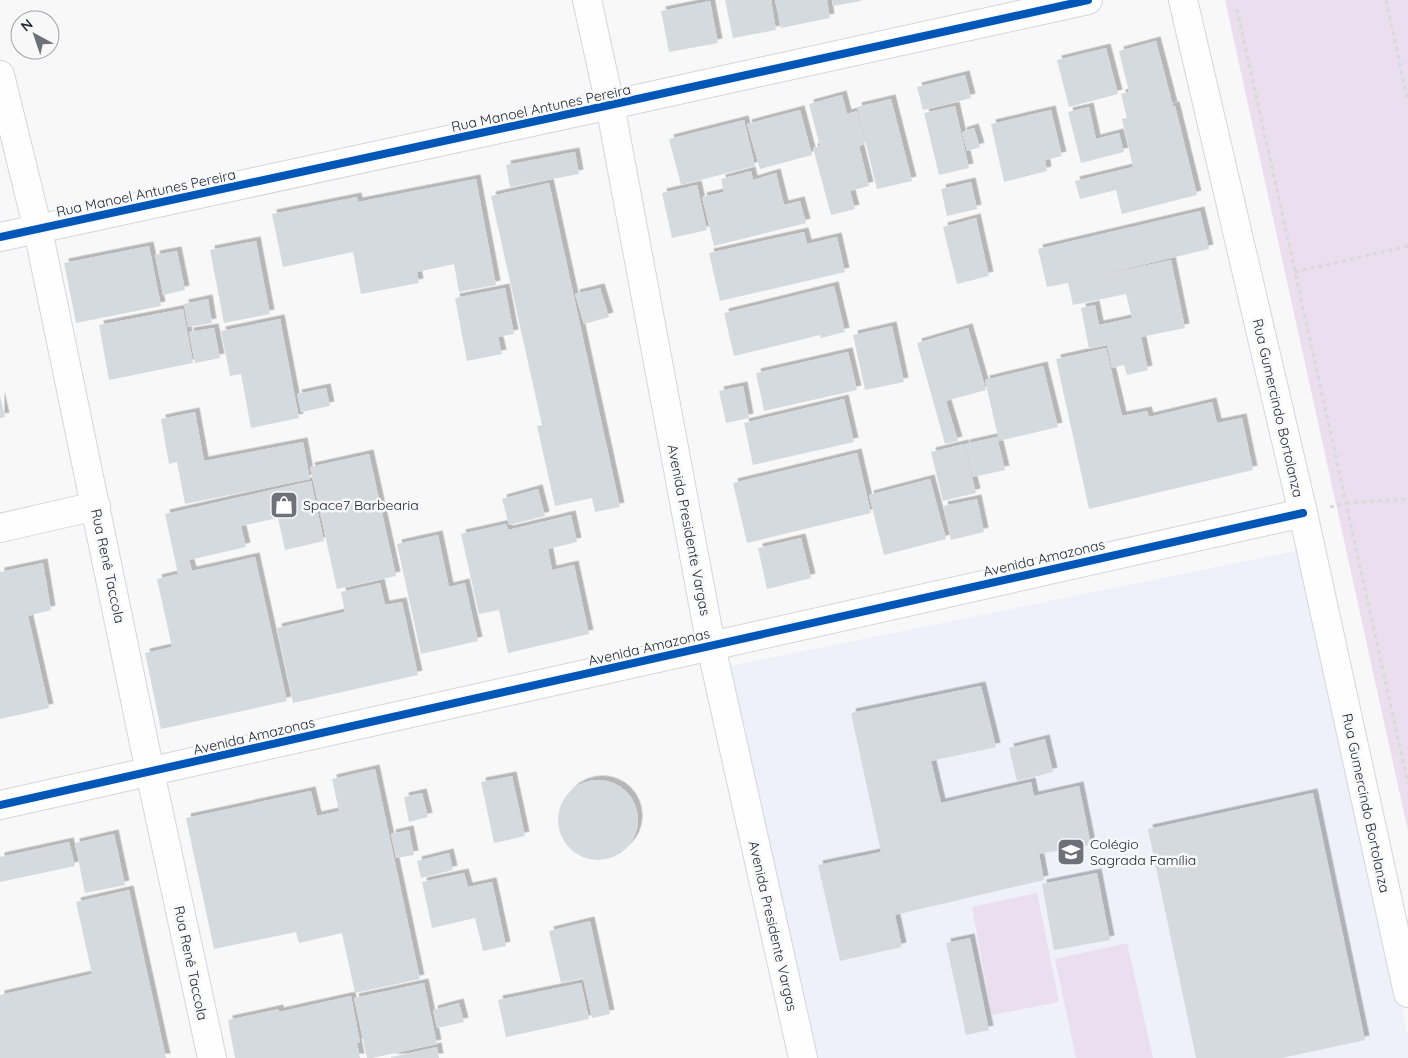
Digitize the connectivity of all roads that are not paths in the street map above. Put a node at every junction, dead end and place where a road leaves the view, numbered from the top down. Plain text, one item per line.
1 (587, 0) edge
2 (1088, 0) edge
3 (1183, 0) edge
4 (0, 76) edge
5 (610, 106) junction
6 (38, 230) junction
7 (0, 237) edge
8 (96, 506) junction
9 (1303, 513) junction
10 (0, 528) edge
11 (711, 646) junction
12 (150, 772) junction
13 (0, 804) edge
14 (1408, 993) edge
15 (212, 1058) edge
16 (803, 1058) edge

1 - 5 street, Avenida Presidente Vargas
2 - 5 street, Rua Manoel Antunes Pereira
3 - 9 street, Rua Gumercindo Bortolanza
4 - 6 street, Rua Renê Taccola
5 - 6 street, Rua Manoel Antunes Pereira
5 - 11 street, Avenida Presidente Vargas
6 - 7 street, Rua Manoel Antunes Pereira
6 - 8 street, Rua Renê Taccola
8 - 10 street
8 - 12 street, Rua Renê Taccola
9 - 11 street, Avenida Amazonas
9 - 14 street, Rua Gumercindo Bortolanza
11 - 12 street, Avenida Amazonas
11 - 16 street, Avenida Presidente Vargas
12 - 13 street, Avenida Amazonas
12 - 15 street, Rua Renê Taccola

